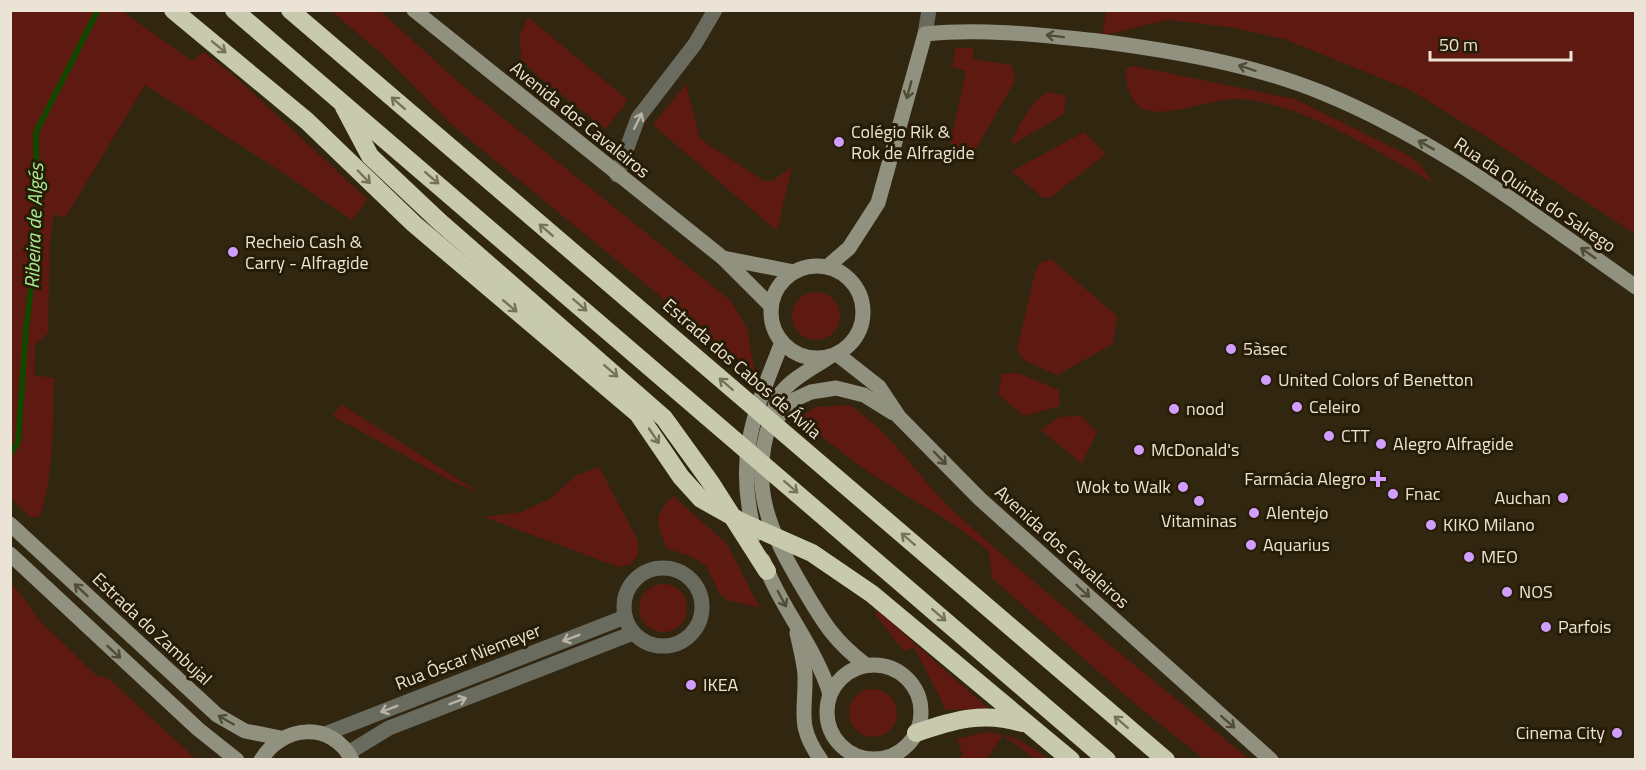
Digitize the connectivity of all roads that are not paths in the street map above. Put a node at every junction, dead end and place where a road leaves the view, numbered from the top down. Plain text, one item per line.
1 (173, 10) edge
2 (234, 10) edge
3 (290, 10) edge
4 (414, 10) edge
5 (715, 10) edge
6 (929, 10) edge
7 (925, 34) junction
8 (340, 99) junction
9 (617, 175) junction
10 (723, 258) junction
11 (827, 267) junction
12 (794, 272) junction
13 (1635, 287) edge
14 (771, 306) junction
15 (782, 342) junction
16 (833, 356) junction
17 (785, 398) junction
18 (899, 417) junction
19 (10, 524) edge
20 (10, 554) edge
21 (767, 571) junction
22 (625, 616) junction
23 (796, 625) junction
24 (633, 633) junction
25 (866, 665) junction
26 (830, 694) junction
27 (1029, 725) junction
28 (916, 733) junction
29 (325, 734) junction
30 (281, 738) junction
31 (846, 754) edge
32 (350, 756) edge
33 (896, 756) edge
34 (237, 759) edge
35 (261, 759) edge
36 (821, 759) edge
37 (1071, 759) edge
38 (1107, 759) edge
39 (1166, 759) edge
40 (1271, 759) edge

1 -> 27 highway
2 - 8 highway
39 -> 3 highway, Estrada dos Cabos de Ávila
4 - 9 street, Avenida dos Cavaleiros
9 -> 5 street
6 - 7 street
7 -> 11 street
13 -> 7 street, Rua da Quinta do Salrego
8 -> 21 highway
8 -> 38 highway
9 - 10 street, Avenida dos Cavaleiros
10 - 12 street, Avenida dos Cavaleiros
10 - 14 street, Avenida dos Cavaleiros
11 - 12 street
11 - 16 street
12 - 14 street
14 - 15 street
15 - 16 street
15 - 21 street
16 - 17 street
16 - 18 street, Avenida dos Cavaleiros
17 - 18 street
17 - 25 street
18 -> 40 street, Avenida dos Cavaleiros
30 -> 19 street, Estrada do Zambujal
20 -> 34 street
21 -> 23 street
22 - 24 street
22 - 24 street
22 -> 29 street, Rua Óscar Niemeyer
23 - 26 street
23 - 36 street
32 -> 24 street, Rua Óscar Niemeyer
25 - 26 street
25 - 28 street
26 - 31 street
27 - 28 highway
27 - 37 highway
28 - 33 street
29 - 30 street
29 - 32 street
30 - 35 street
31 - 33 street

